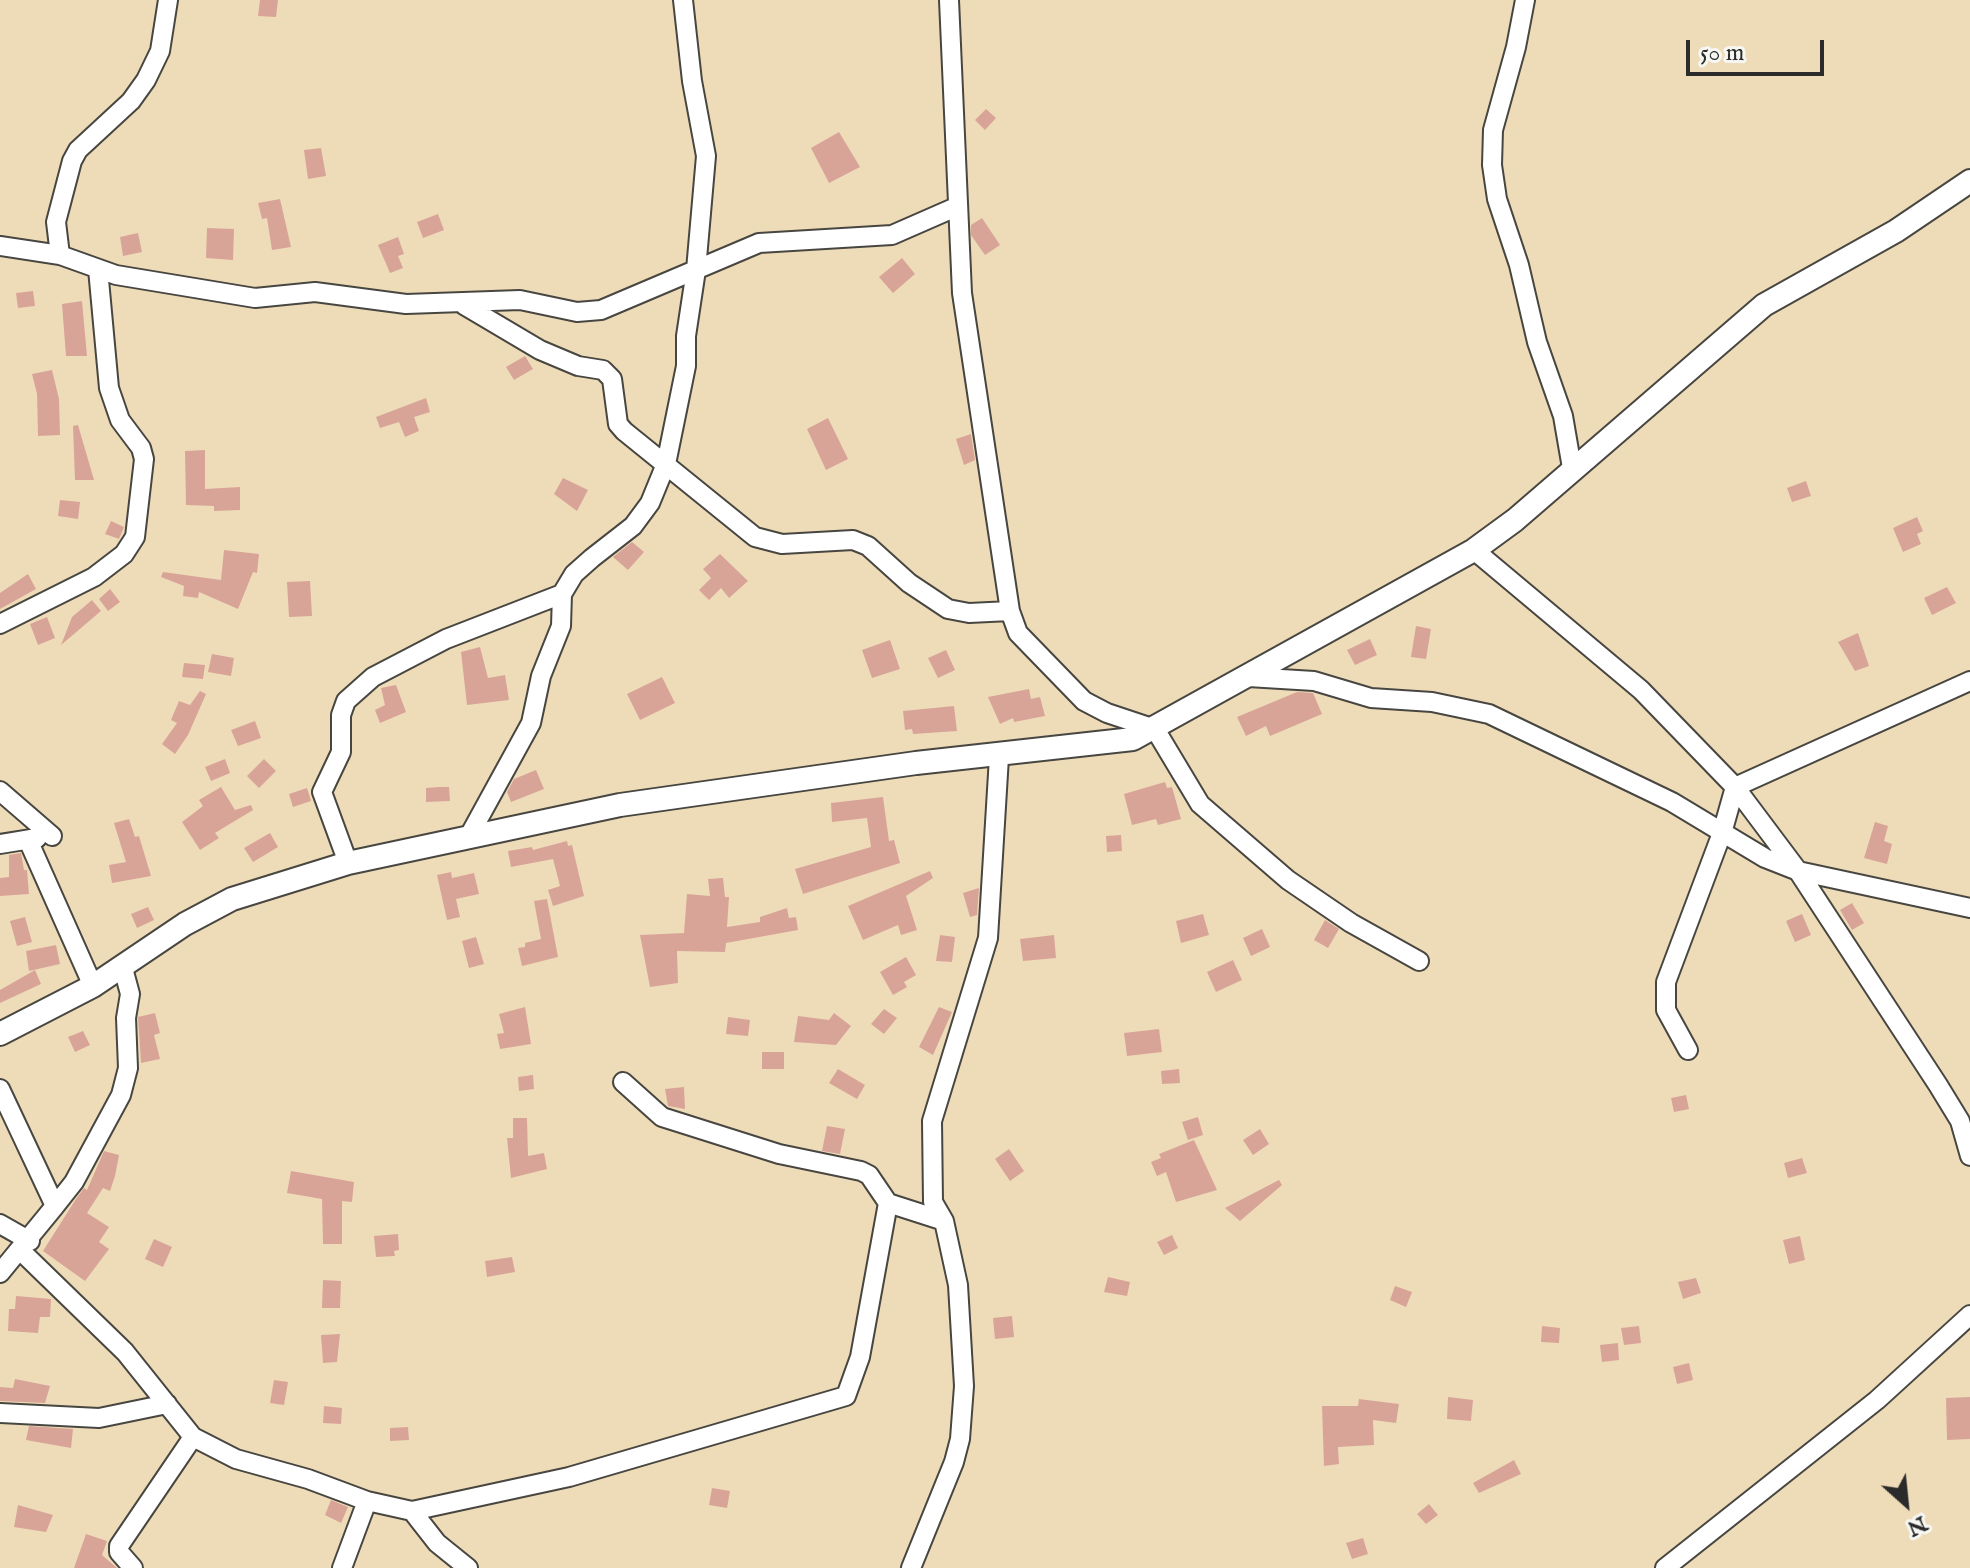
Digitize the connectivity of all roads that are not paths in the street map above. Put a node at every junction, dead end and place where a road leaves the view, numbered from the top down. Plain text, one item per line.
1 (168, 0) edge
2 (683, 0) edge
3 (949, 0) edge
4 (1525, 0) edge
5 (1970, 181) edge
6 (956, 207) junction
7 (0, 246) edge
8 (60, 255) junction
9 (98, 269) junction
10 (696, 270) junction
11 (464, 305) junction
12 (666, 464) junction
13 (1572, 468) junction
14 (1474, 550) junction
15 (562, 594) junction
16 (1010, 611) junction
17 (0, 624) edge
18 (1248, 677) junction
19 (1970, 681) edge
20 (1155, 729) junction
21 (999, 757) junction
22 (1735, 787) junction
23 (0, 791) edge
24 (1722, 833) junction
25 (469, 836) junction
26 (28, 840) junction
27 (0, 844) edge
28 (348, 863) junction
29 (1798, 871) junction
30 (1970, 908) edge
31 (1419, 961) dead end
32 (123, 968) junction
33 (93, 986) junction
34 (0, 1034) edge
35 (1688, 1050) dead end
36 (623, 1082) dead end
37 (0, 1089) edge
38 (1965, 1126) edge
39 (1970, 1156) edge
40 (888, 1203) junction
41 (55, 1206) junction
42 (944, 1221) junction
43 (0, 1224) edge
44 (26, 1246) junction
45 (0, 1273) edge
46 (1970, 1315) edge
47 (167, 1404) junction
48 (0, 1413) edge
49 (193, 1437) junction
50 (367, 1501) junction
51 (412, 1511) junction
52 (133, 1568) edge
53 (342, 1568) edge
54 (468, 1568) edge
55 (911, 1568) edge
56 (1665, 1568) edge

1 - 8 street
2 - 10 street
3 - 6 street
4 - 13 street
5 - 13 street
6 - 10 street
6 - 16 street
7 - 8 street
8 - 9 street
9 - 11 street
9 - 17 street
10 - 11 street
10 - 12 street
11 - 12 street
12 - 15 street
12 - 16 street
13 - 14 street
14 - 18 street
14 - 22 street
15 - 25 street
15 - 28 street
16 - 20 street
18 - 20 street
18 - 24 street
19 - 22 street
20 - 21 street
20 - 31 street
21 - 25 street
21 - 42 street
22 - 24 street
22 - 29 street
23 - 26 street
24 - 29 street
24 - 35 street
25 - 28 street
26 - 27 street
26 - 33 street
28 - 32 street
29 - 30 street
29 - 38 street
32 - 33 street
32 - 41 street
33 - 34 street
36 - 40 street
37 - 41 street
38 - 39 street
40 - 42 street
40 - 51 street
41 - 44 street
42 - 55 street
43 - 44 street
44 - 45 street
44 - 47 street
46 - 56 street
47 - 48 street
47 - 49 street
49 - 50 street
49 - 52 street
50 - 51 street
50 - 53 street
51 - 54 street

